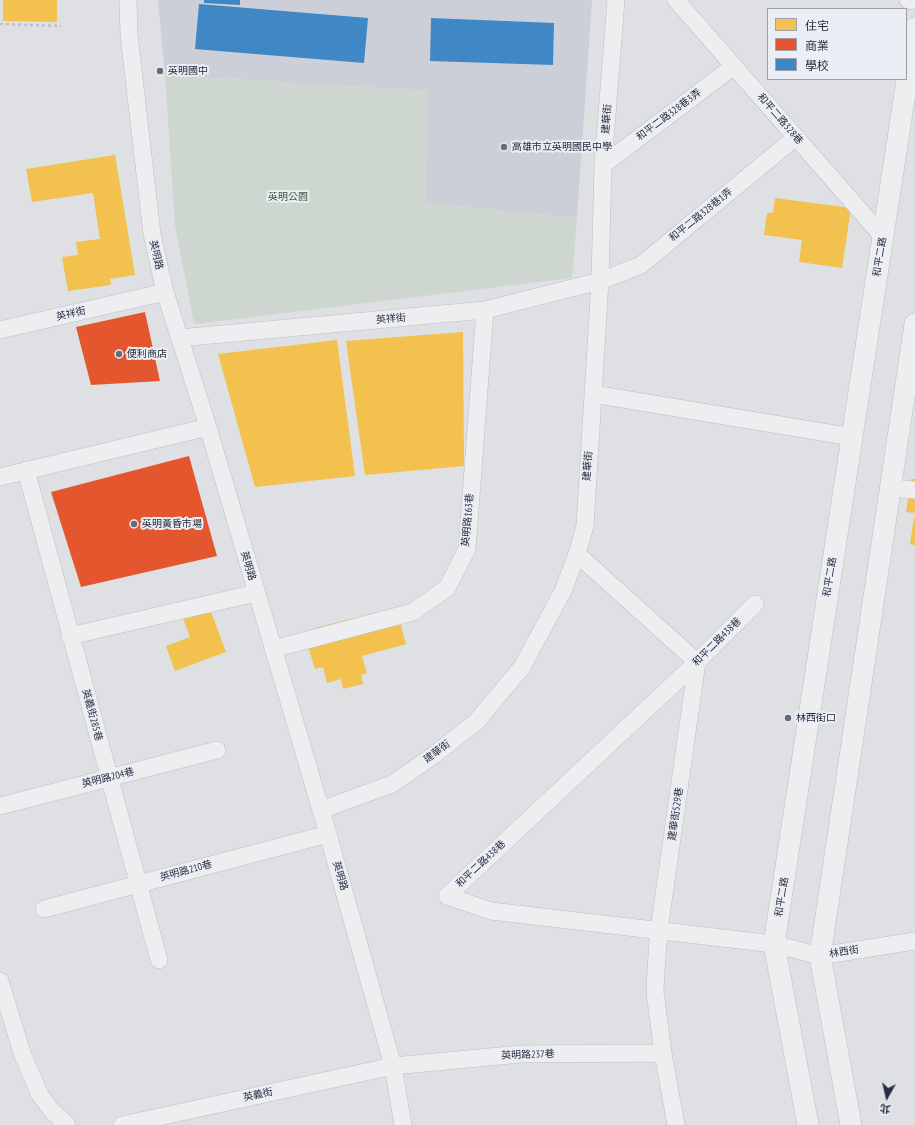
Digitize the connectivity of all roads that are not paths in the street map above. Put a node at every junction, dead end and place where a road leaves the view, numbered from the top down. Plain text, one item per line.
1 (128, 0) edge
2 (616, 0) edge
3 (676, 0) edge
4 (908, 0) edge
5 (915, 1) edge
6 (915, 28) edge
7 (734, 66) junction
8 (910, 87) edge
9 (796, 137) junction
10 (603, 165) junction
11 (884, 238) junction
12 (600, 281) junction
13 (165, 292) junction
14 (485, 310) junction
15 (915, 324) edge
16 (0, 330) edge
17 (179, 338) junction
18 (593, 394) junction
19 (208, 427) junction
20 (852, 437) junction
21 (26, 470) junction
22 (0, 477) edge
23 (890, 488) junction
24 (915, 490) edge
25 (578, 554) junction
26 (256, 593) junction
27 (755, 604) dead end
28 (70, 636) junction
29 (273, 649) junction
30 (697, 662) junction
31 (217, 750) dead end
32 (109, 778) junction
33 (0, 806) edge
34 (321, 810) junction
35 (328, 834) junction
36 (138, 884) junction
37 (44, 909) dead end
38 (659, 930) junction
39 (915, 941) edge
40 (774, 944) junction
41 (820, 956) junction
42 (159, 960) dead end
43 (0, 981) edge
44 (663, 1053) junction
45 (393, 1066) junction
46 (67, 1125) edge
47 (122, 1125) edge
48 (403, 1125) edge
49 (676, 1125) edge
50 (808, 1125) edge
51 (851, 1125) edge

1 - 13 street, 英明路
2 - 10 street, 建華街
3 - 7 street, 和平二路328巷
4 - 5 street
6 - 8 street, 和平二路
7 - 9 street, 和平二路328巷
7 - 10 street, 和平二路328巷3弄
8 - 11 street, 和平二路
9 - 11 street, 和平二路328巷
9 - 12 street, 和平二路328巷1弄
10 - 12 street, 建華街
11 - 20 street, 和平二路
12 - 14 street, 英祥街
12 - 18 street, 建華街
13 - 16 street, 英祥街
13 - 17 street, 英明路
14 - 17 street, 英祥街
14 - 29 street, 英明路163巷
15 - 23 street
17 - 19 street, 英明路
18 - 20 street
18 - 25 street, 建華街
19 - 21 street
19 - 26 street, 英明路
20 - 40 street, 和平二路
21 - 22 street
21 - 28 street, 英義街285巷
23 - 24 street
23 - 41 street
25 - 30 street
25 - 34 street, 建華街
26 - 28 street
26 - 29 street, 英明路
27 - 30 street, 和平二路438巷
28 - 32 street, 英義街285巷
29 - 34 street, 英明路
30 - 38 street, 建華街529巷
30 - 38 street, 和平二路438巷
31 - 32 street, 英明路204巷
32 - 33 street, 英明路204巷
32 - 36 street, 英義街285巷
34 - 35 street, 英明路
35 - 36 street, 英明路210巷
35 - 45 street, 英明路
36 - 37 street, 英明路210巷
36 - 42 street, 英義街285巷
38 - 40 street, 和平二路438巷
38 - 44 street, 建華街529巷
39 - 41 street, 林西街
40 - 41 street, 林西街
40 - 50 street, 和平二路
41 - 51 street
43 - 46 street
44 - 45 street, 英明路237巷
44 - 49 street, 建華街529巷
45 - 47 street, 英義街
45 - 48 street, 英明路

